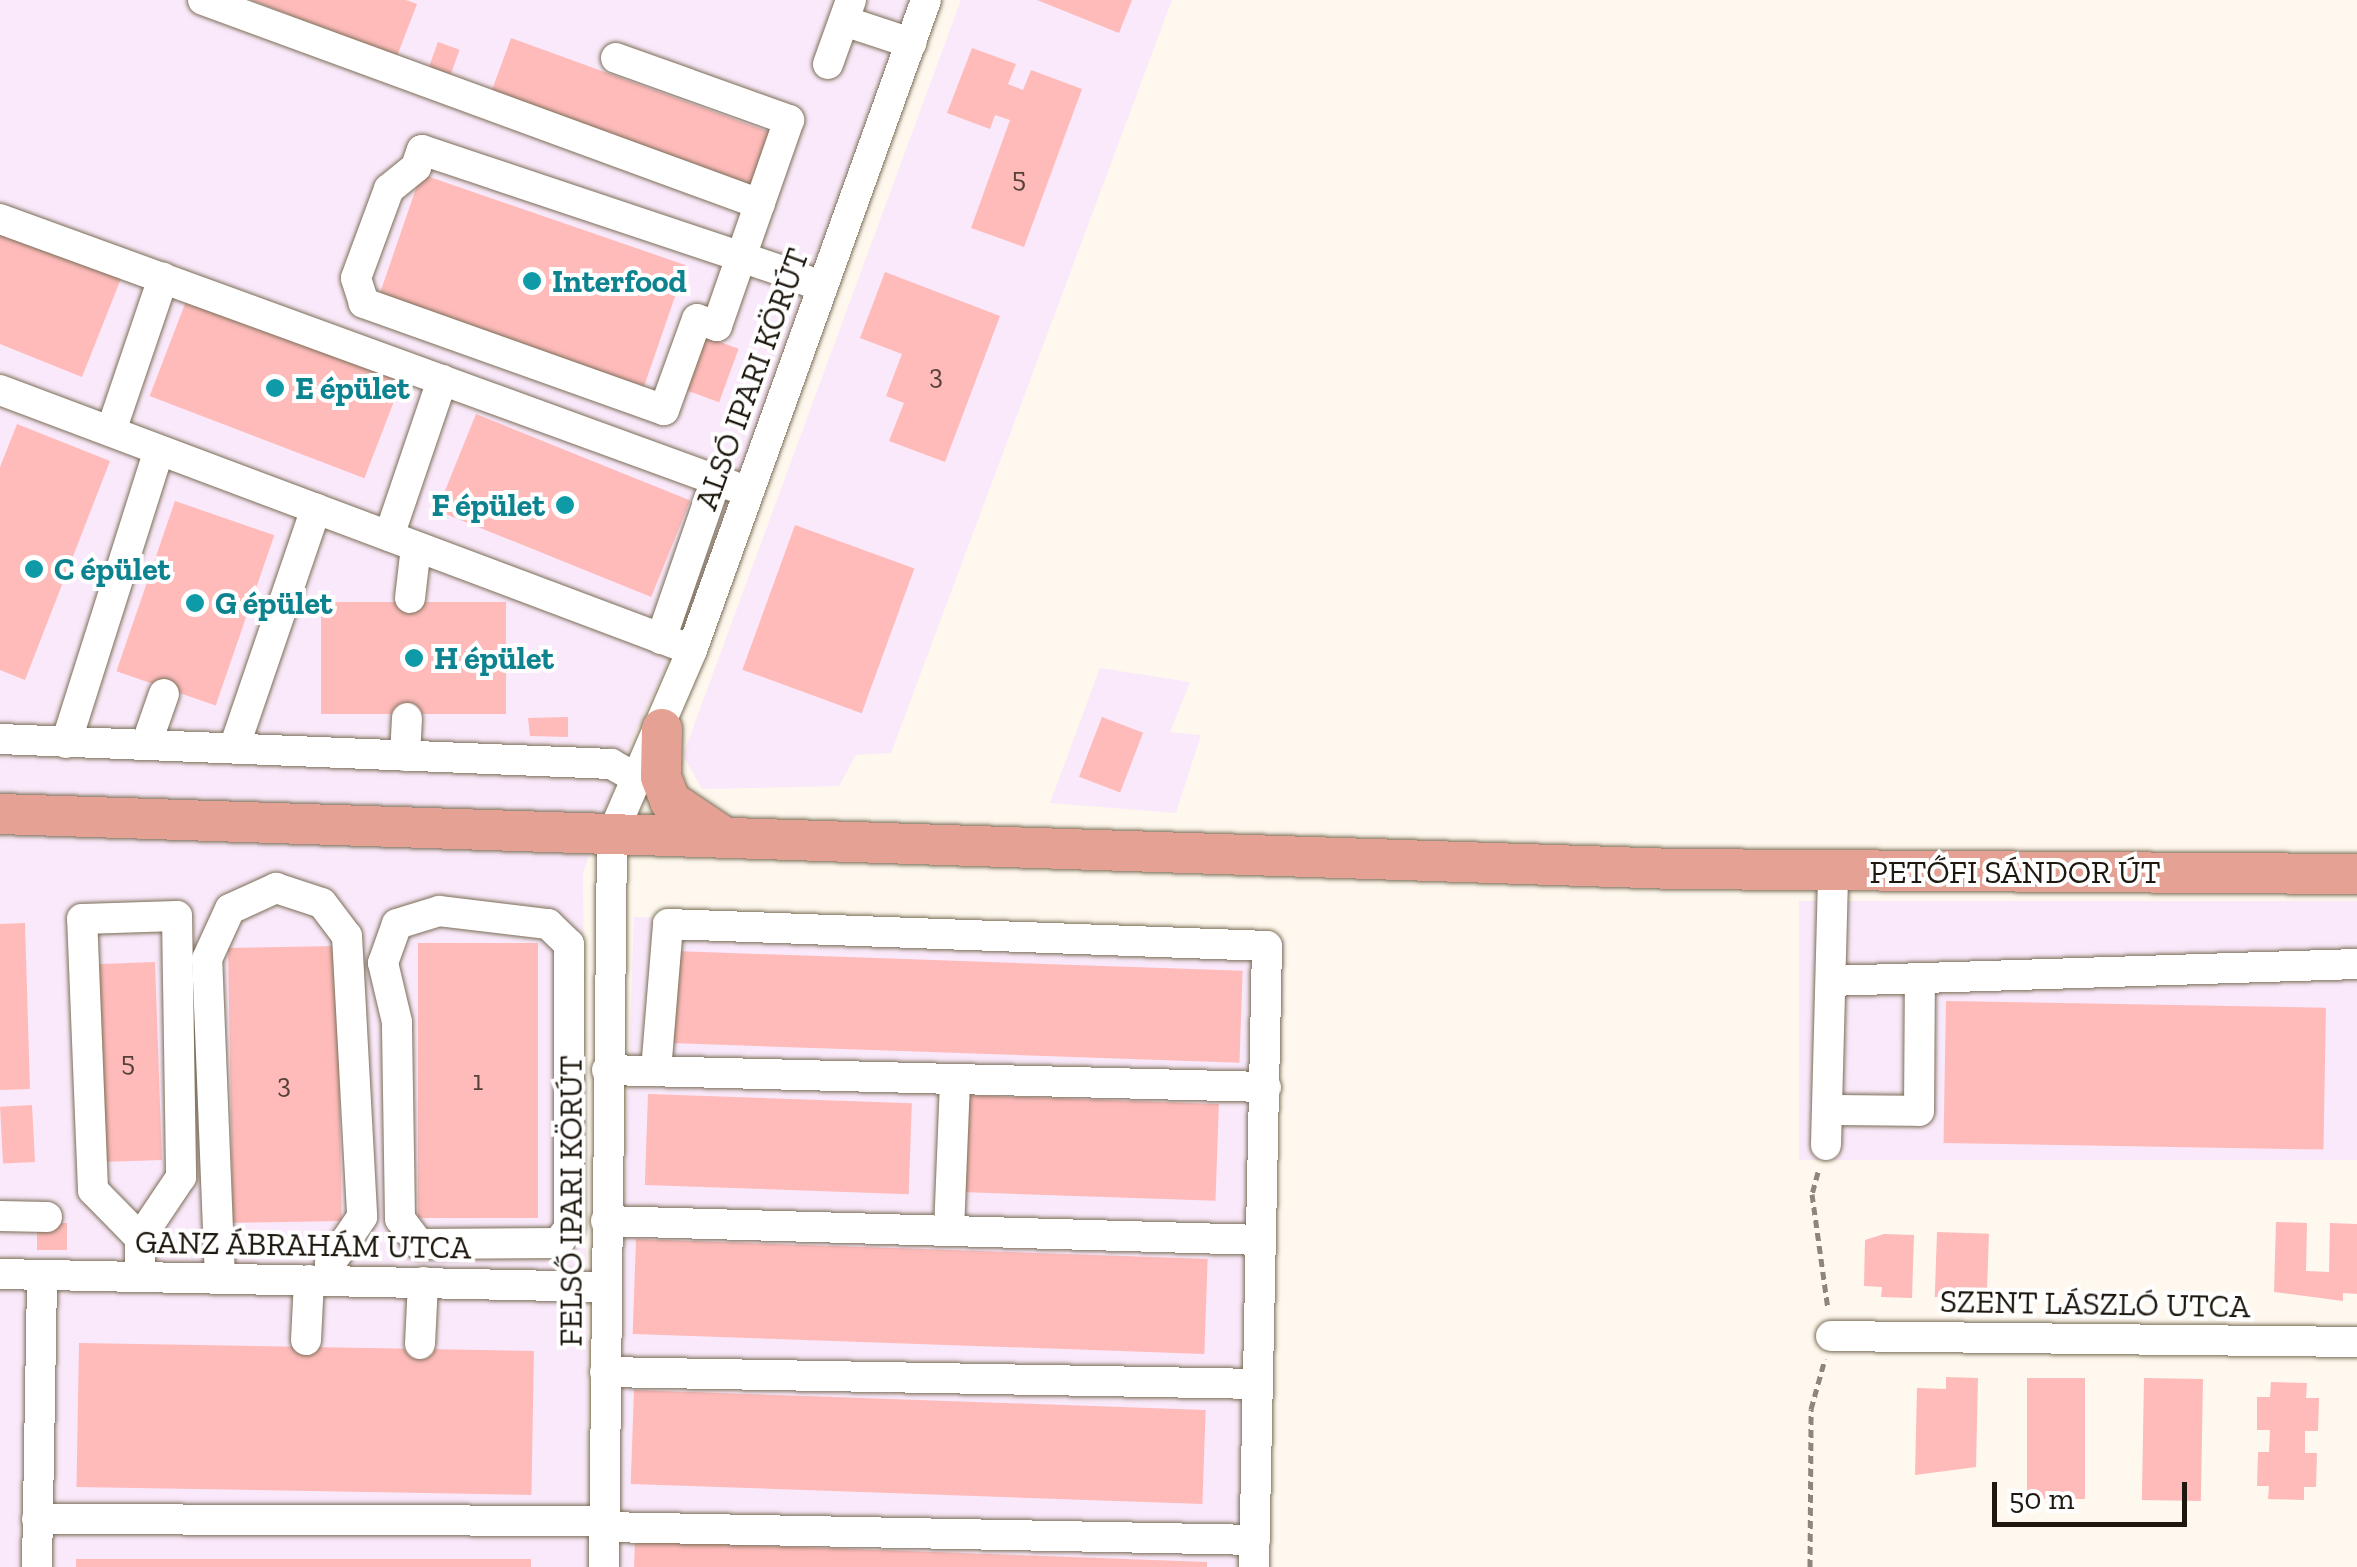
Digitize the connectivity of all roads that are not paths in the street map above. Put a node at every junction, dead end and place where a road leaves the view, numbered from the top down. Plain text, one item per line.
1 (203, 0) edge
2 (926, 0) edge
3 (848, 10) edge
4 (911, 43) junction
5 (616, 58) dead end
6 (828, 64) dead end
7 (760, 204) junction
8 (0, 219) edge
9 (741, 257) junction
10 (163, 278) junction
11 (822, 286) junction
12 (442, 380) junction
13 (0, 390) edge
14 (110, 431) junction
15 (159, 450) junction
16 (716, 480) junction
17 (749, 492) junction
18 (316, 509) junction
19 (402, 541) junction
20 (410, 598) dead end
21 (662, 639) junction
22 (692, 650) junction
23 (164, 694) dead end
24 (407, 718) dead end
25 (662, 729) junction
26 (0, 740) edge
27 (66, 742) junction
28 (146, 746) junction
29 (234, 748) junction
30 (405, 756) junction
31 (640, 780) junction
32 (0, 814) edge
33 (612, 835) junction
34 (728, 840) junction
35 (1833, 871) junction
36 (2357, 874) edge
37 (2357, 964) edge
38 (1831, 981) junction
39 (1920, 981) junction
40 (607, 1070) junction
41 (656, 1071) junction
42 (955, 1079) junction
43 (1266, 1088) junction
44 (1827, 1110) junction
45 (1826, 1145) dead end
46 (0, 1216) edge
47 (47, 1217) dead end
48 (606, 1222) junction
49 (949, 1231) junction
50 (140, 1238) junction
51 (411, 1240) junction
52 (1261, 1240) junction
53 (552, 1245) junction
54 (0, 1274) edge
55 (42, 1275) junction
56 (140, 1277) junction
57 (220, 1279) junction
58 (319, 1281) junction
59 (416, 1282) junction
60 (548, 1286) junction
61 (605, 1288) junction
62 (1831, 1336) dead end
63 (306, 1340) dead end
64 (2357, 1342) edge
65 (420, 1344) dead end
66 (605, 1372) junction
67 (1258, 1384) junction
68 (38, 1518) junction
69 (604, 1524) junction
70 (1254, 1553) edge
71 (36, 1567) edge
72 (604, 1567) edge

1 - 7 street
2 - 4 street, ALSÓ IPARI KÖRÚT
3 - 4 street
3 - 6 street
4 - 11 street, ALSÓ IPARI KÖRÚT
5 - 7 street
7 - 9 street
8 - 10 street
9 - 9 street
9 - 11 street
10 - 12 street
10 - 14 street
11 - 17 street, ALSÓ IPARI KÖRÚT
12 - 16 street
12 - 19 street
13 - 14 street
14 - 15 street
15 - 18 street
15 - 27 street
16 - 17 street
16 - 21 street
17 - 22 street, ALSÓ IPARI KÖRÚT
18 - 19 street
18 - 29 street
19 - 20 street
19 - 21 street
21 - 22 street
22 - 25 street, ALSÓ IPARI KÖRÚT
23 - 28 street
24 - 30 street
25 - 31 street, ALSÓ IPARI KÖRÚT
25 - 34 main road
26 - 27 street
27 - 28 street
28 - 29 street
29 - 30 street
30 - 31 street
31 - 33 street, ALSÓ IPARI KÖRÚT
32 - 33 main road, PETŐFI SÁNDOR ÚT
33 - 34 main road, PETŐFI SÁNDOR ÚT
33 - 40 street, FELSŐ IPARI KÖRÚT
34 - 35 main road, PETŐFI SÁNDOR ÚT
35 - 36 main road, PETŐFI SÁNDOR ÚT
35 - 38 street
37 - 39 street
38 - 39 street
38 - 44 street
39 - 44 street
40 - 41 street
40 - 48 street, FELSŐ IPARI KÖRÚT
41 - 42 street
41 - 43 street
42 - 43 street
42 - 49 street
43 - 52 street
44 - 45 street
46 - 47 street
48 - 49 street
48 - 61 street, FELSŐ IPARI KÖRÚT
49 - 52 street
50 - 50 street
50 - 56 street
51 - 53 street
51 - 53 street
51 - 59 street
52 - 67 street
53 - 60 street
54 - 55 street, GANZ ÁBRAHÁM UTCA
55 - 56 street, GANZ ÁBRAHÁM UTCA
55 - 68 street
56 - 57 street, GANZ ÁBRAHÁM UTCA
57 - 58 street, GANZ ÁBRAHÁM UTCA
57 - 58 street
58 - 59 street, GANZ ÁBRAHÁM UTCA
58 - 63 street
59 - 60 street, GANZ ÁBRAHÁM UTCA
59 - 65 street
60 - 61 street, GANZ ÁBRAHÁM UTCA
61 - 66 street, FELSŐ IPARI KÖRÚT
62 - 64 street, SZENT LÁSZLÓ UTCA
66 - 67 street
66 - 69 street, FELSŐ IPARI KÖRÚT
67 - 70 street
68 - 69 street
68 - 71 street
69 - 70 street
69 - 72 street, FELSŐ IPARI KÖRÚT

